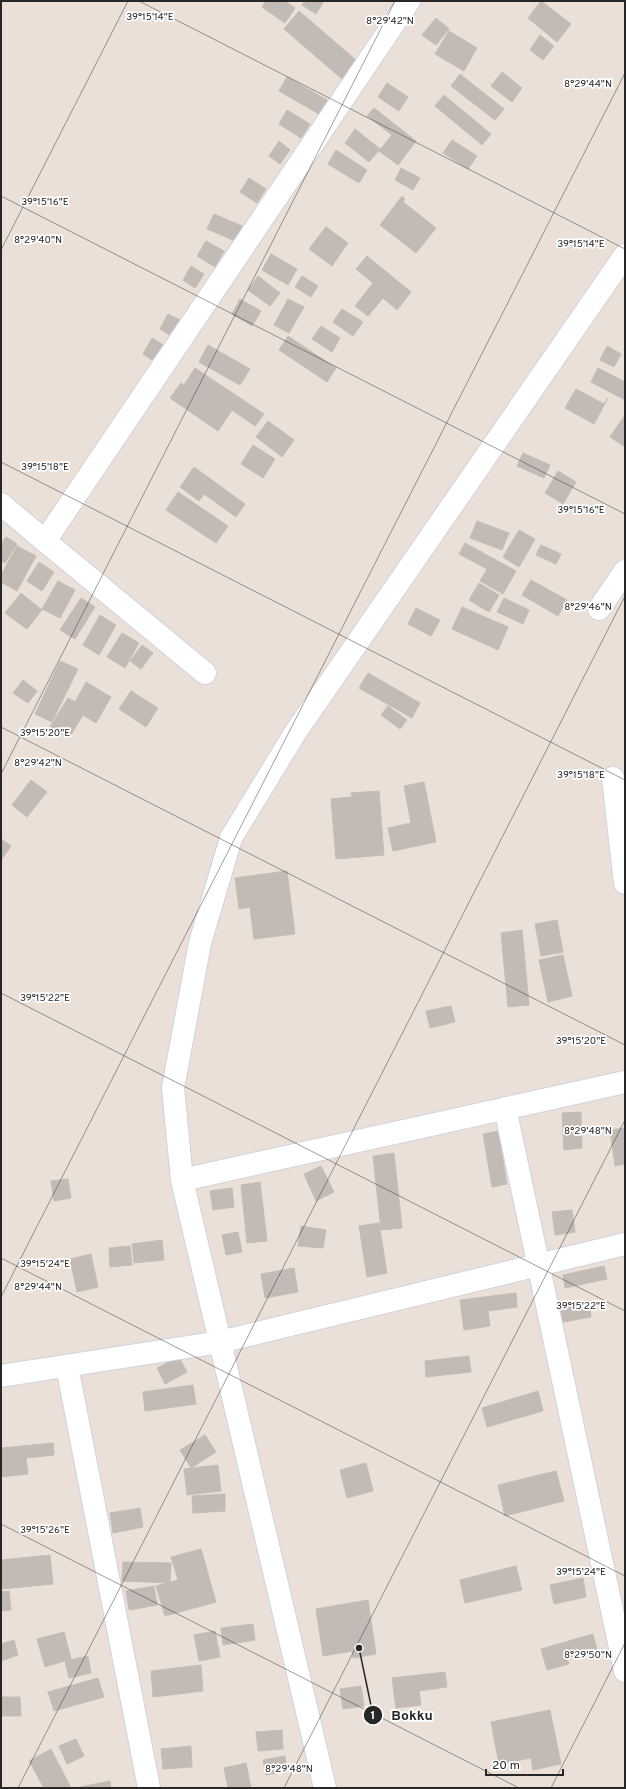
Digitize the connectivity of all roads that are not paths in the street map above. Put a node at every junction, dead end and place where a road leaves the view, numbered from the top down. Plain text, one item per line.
1 (409, 1) edge
2 (625, 255) edge
3 (1, 504) edge
4 (45, 541) junction
5 (625, 571) edge
6 (599, 609) dead end
7 (205, 672) dead end
8 (613, 778) dead end
9 (625, 884) edge
10 (625, 1082) edge
11 (505, 1108) junction
12 (182, 1180) junction
13 (625, 1244) edge
14 (538, 1265) junction
15 (220, 1342) junction
16 (67, 1366) junction
17 (1, 1376) edge
18 (625, 1671) edge
19 (149, 1788) edge
20 (325, 1788) edge

1 - 4 street
2 - 12 street
3 - 4 street
4 - 7 street
5 - 6 street
8 - 9 street
10 - 11 street
11 - 12 street
11 - 14 street
12 - 15 street
13 - 14 street
14 - 15 street
14 - 18 street
15 - 16 street
15 - 20 street
16 - 17 street
16 - 19 street

